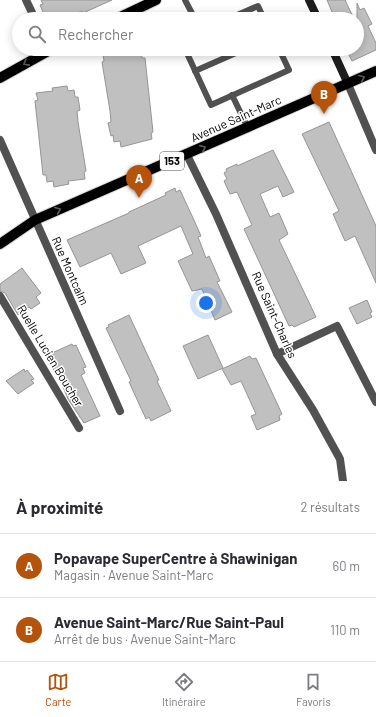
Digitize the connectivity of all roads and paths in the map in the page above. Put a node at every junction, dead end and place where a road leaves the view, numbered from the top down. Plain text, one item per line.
1 (26, 0) edge
2 (156, 0) edge
3 (185, 0) edge
4 (310, 0) edge
5 (32, 12) edge
6 (131, 12) edge
7 (191, 12) edge
8 (244, 12) edge
9 (261, 12) edge
10 (315, 12) edge
11 (38, 56) edge
12 (188, 56) edge
13 (229, 56) edge
14 (282, 56) edge
15 (335, 56) edge
16 (196, 71) junction
17 (376, 71) edge
18 (0, 78) edge
19 (348, 84) junction
20 (232, 95) junction
21 (248, 128) junction
22 (0, 140) edge
23 (376, 150) edge
24 (187, 155) junction
25 (35, 220) junction
26 (0, 244) edge
27 (0, 296) edge
28 (277, 354) junction
29 (376, 402) edge
30 (120, 411) dead end
31 (79, 428) dead end
32 (343, 481) edge

1 - 5 street
2 - 6 main road
3 - 7 lane
4 - 10 street
8 - 9 lane
11 -> 18 main road
12 - 16 lane
13 - 16 lane
14 - 20 lane
15 - 19 street
16 - 20 lane
19 -> 17 main road, Avenue Saint-Marc / 153
19 - 21 main road, Avenue Saint-Marc / 153
19 - 23 street
20 - 21 lane
24 -> 21 main road, Avenue Saint-Marc / 153
22 - 25 street, Rue Montcalm
25 -> 24 main road, Avenue Saint-Marc / 153
24 - 28 street, Rue Saint-Charles
25 - 26 main road, Avenue Saint-Marc / 153
25 - 30 street, Rue Montcalm
27 - 31 street, Ruelle Lucien Boucher
28 - 29 street
28 - 32 street, Rue Saint-Charles

